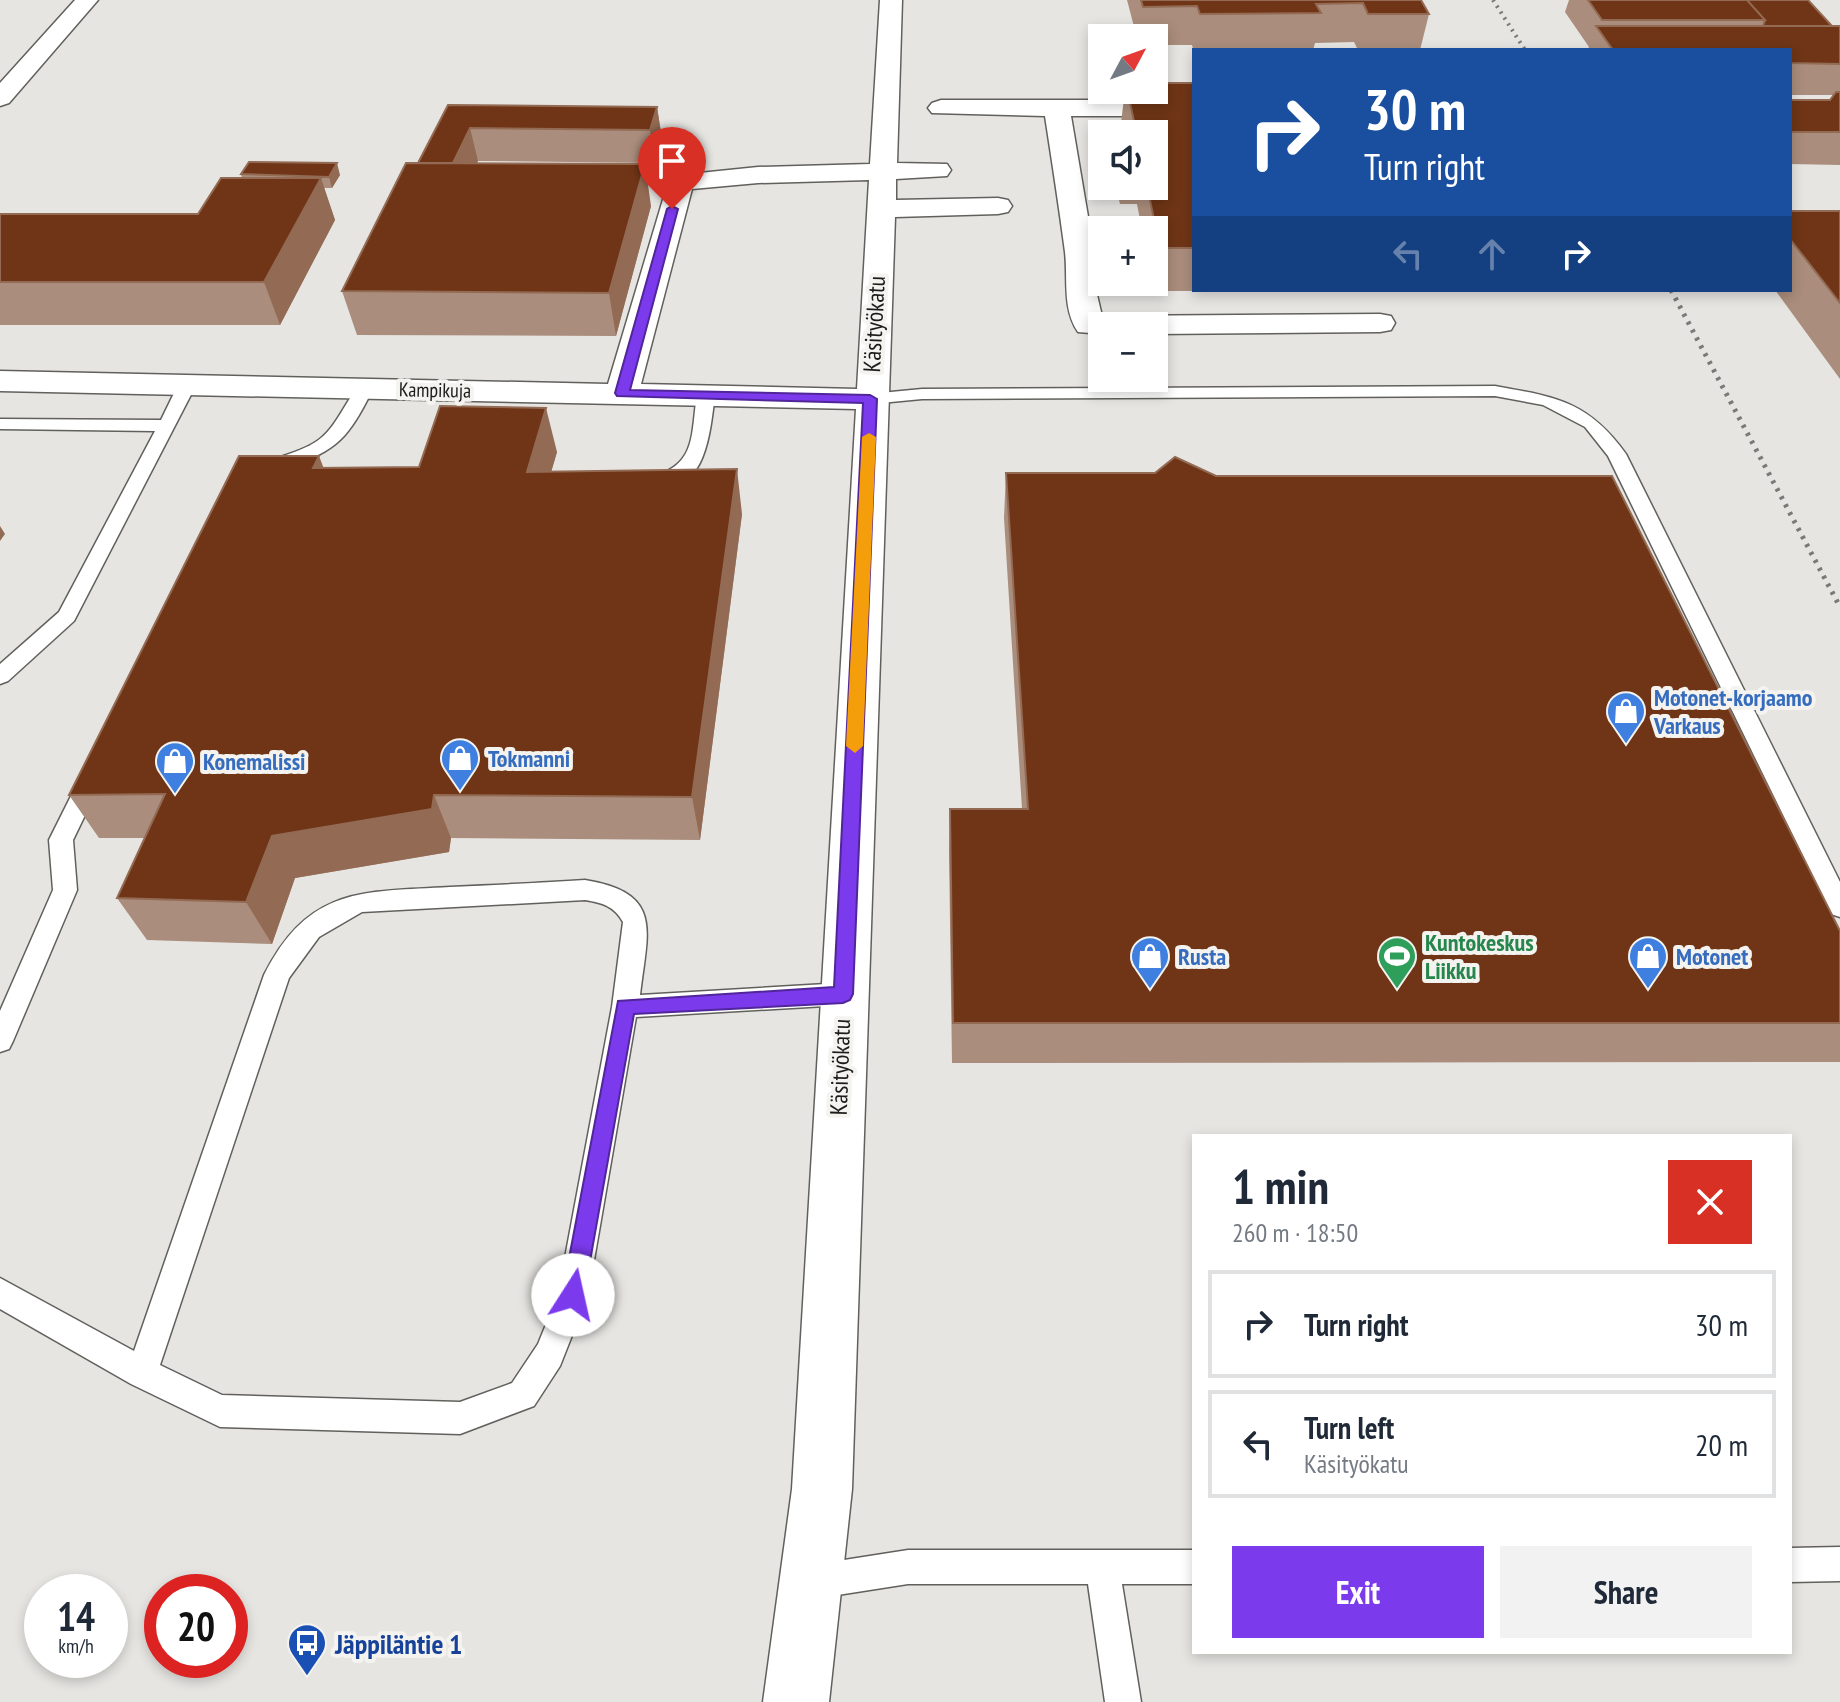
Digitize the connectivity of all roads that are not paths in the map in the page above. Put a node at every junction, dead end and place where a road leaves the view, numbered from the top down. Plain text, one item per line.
1 (87, 0) edge
2 (891, 0) edge
3 (0, 98) edge
4 (941, 108) dead end
5 (1192, 108) edge
6 (1057, 109) junction
7 (937, 170) dead end
8 (881, 191) junction
9 (998, 206) dead end
10 (1380, 323) dead end
11 (0, 381) edge
12 (187, 385) junction
13 (364, 389) junction
14 (622, 393) junction
15 (706, 395) junction
16 (870, 399) junction
17 (0, 424) edge
18 (167, 426) junction
19 (255, 472) edge
20 (641, 480) edge
21 (0, 676) edge
22 (102, 754) edge
23 (1840, 907) edge
24 (843, 994) junction
25 (625, 1007) junction
26 (0, 1041) edge
27 (0, 1293) edge
28 (142, 1373) junction
29 (1840, 1564) edge
30 (1792, 1565) edge
31 (1102, 1566) junction
32 (1192, 1567) edge
33 (810, 1583) junction
34 (796, 1702) edge
35 (1123, 1702) edge

1 - 3 street
2 - 8 street, Käsityökatu
4 - 6 street
5 - 6 street
6 - 10 street
7 - 8 street
8 - 9 street
8 - 14 street
8 - 16 street, Käsityökatu
11 - 12 street, Kampikuja
12 - 13 street, Kampikuja
12 - 18 lane
13 - 14 street, Kampikuja
13 - 19 lane
14 - 15 street, Kampikuja
15 - 16 street, Kampikuja
15 - 20 lane
16 - 23 lane
16 - 24 street, Käsityökatu
17 - 18 lane
18 - 21 lane
22 - 26 lane
24 - 25 lane
24 - 33 street, Käsityökatu
25 - 28 lane
25 - 28 lane
27 - 28 lane
29 - 30 lane
31 - 32 lane
31 - 33 lane
31 - 35 lane
33 - 34 street, Käsityökatu

